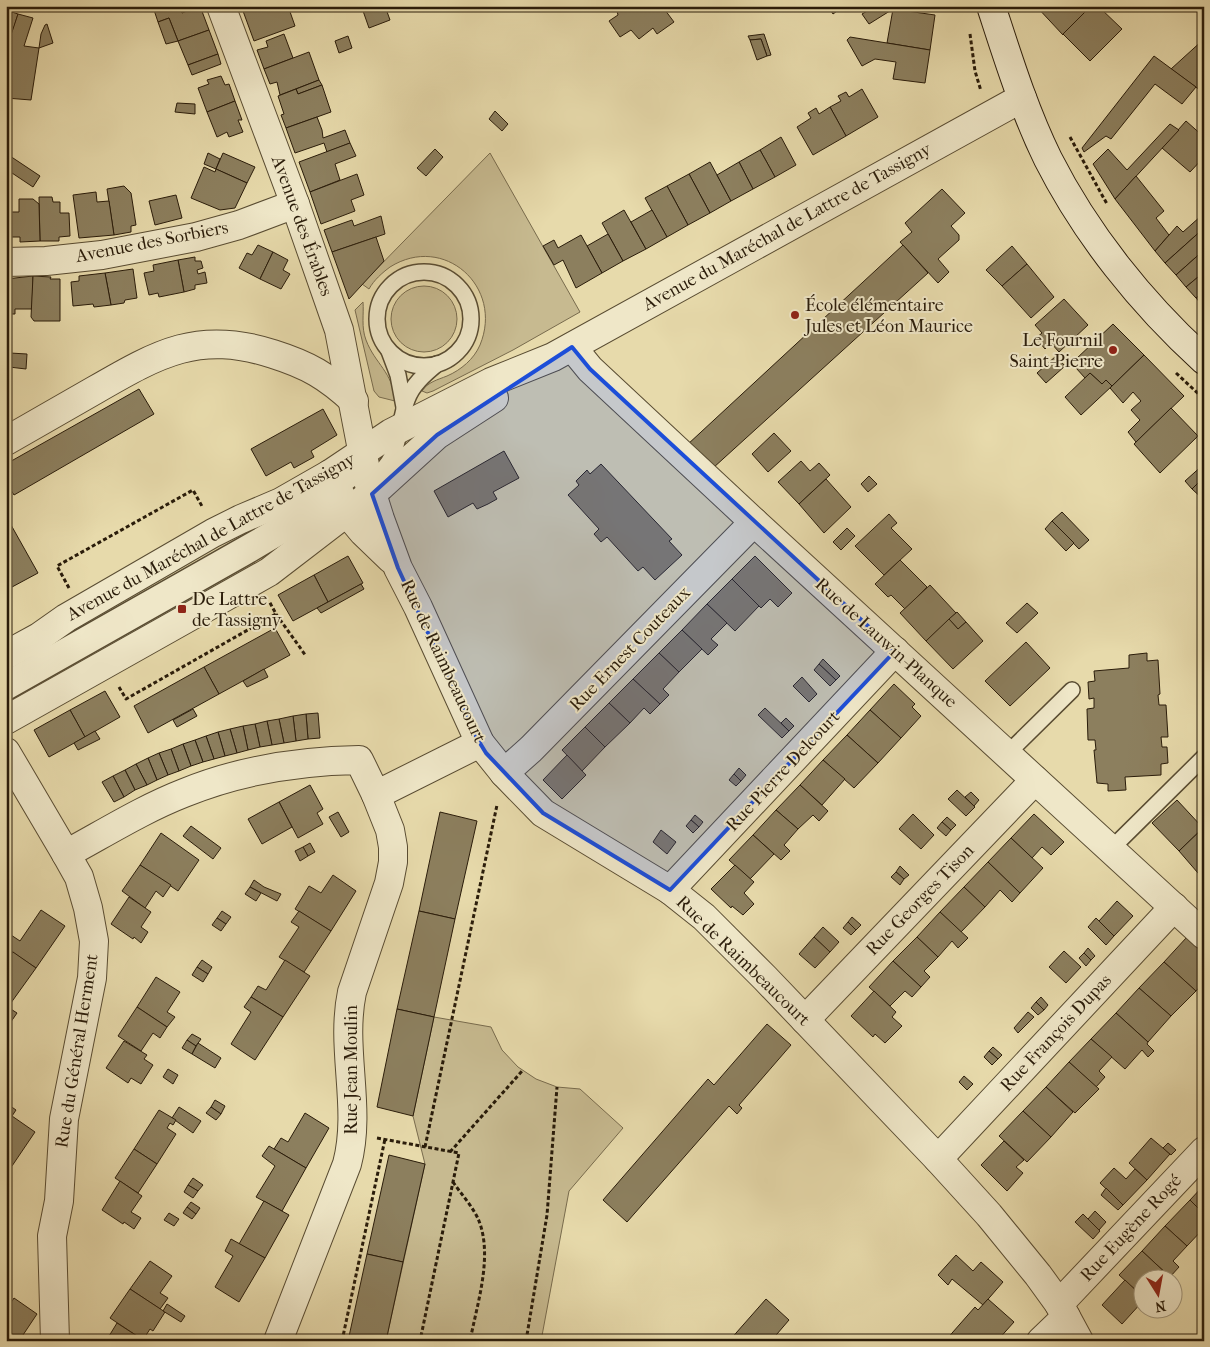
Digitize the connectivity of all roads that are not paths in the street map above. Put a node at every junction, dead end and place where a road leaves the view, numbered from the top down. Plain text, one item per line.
1 (221, 6) edge
2 (991, 6) edge
3 (1022, 98) junction
4 (295, 204) junction
5 (6, 262) edge
6 (389, 351) junction
7 (562, 352) junction
8 (1202, 355) edge
9 (437, 364) junction
10 (354, 401) junction
11 (402, 418) junction
12 (6, 440) edge
13 (368, 474) junction
14 (339, 494) junction
15 (754, 522) junction
16 (398, 568) junction
17 (895, 651) junction
18 (6, 655) edge
19 (6, 679) edge
20 (1072, 690) dead end
21 (6, 693) edge
22 (6, 720) edge
23 (480, 743) junction
24 (1008, 753) junction
25 (1204, 757) edge
26 (9, 763) edge
27 (504, 773) junction
28 (1035, 780) junction
29 (376, 795) junction
30 (1111, 849) junction
31 (66, 854) junction
32 (670, 890) junction
33 (1174, 907) junction
34 (1204, 935) edge
35 (804, 1020) junction
36 (1204, 1151) edge
37 (938, 1159) junction
38 (1062, 1311) junction
39 (55, 1341) edge
40 (278, 1341) edge
41 (1041, 1341) edge
42 (1080, 1341) edge

1 - 4 street, Avenue des Érables
2 - 3 street
3 - 7 street, Avenue du Maréchal de Lattre de Tassigny
3 - 8 street
4 - 5 street, Avenue des Sorbiers
4 - 10 street, Avenue des Érables
6 - 9 lane
6 - 9 lane
6 - 11 lane
7 - 11 street, Avenue du Maréchal de Lattre de Tassigny
7 - 13 street, Avenue du Maréchal de Lattre de Tassigny
7 - 15 street, Rue de Lauwin-Planque
9 - 11 lane
10 - 12 street
10 - 13 street, Avenue des Érables
11 - 13 street, Avenue du Maréchal de Lattre de Tassigny
13 - 14 street, Avenue du Maréchal de Lattre de Tassigny
13 - 14 street, Avenue du Maréchal de Lattre de Tassigny
13 - 16 street, Rue de Raimbeaucourt
14 - 16 street, Rue de Raimbeaucourt
14 - 18 street, Avenue du Maréchal de Lattre de Tassigny
14 - 19 lane
14 - 21 lane
14 - 22 street, Avenue du Maréchal de Lattre de Tassigny
15 - 17 street, Rue de Lauwin-Planque
15 - 27 street, Rue Ernest Couteaux
16 - 23 street, Rue de Raimbeaucourt
17 - 24 street, Rue de Lauwin-Planque
17 - 32 street, Rue Pierre Delcourt
20 - 24 lane
23 - 27 street, Rue de Raimbeaucourt
23 - 29 street
24 - 28 street, Rue de Lauwin-Planque
25 - 30 lane
26 - 31 street, Rue du Général Herment
27 - 32 street, Rue de Raimbeaucourt
28 - 30 street, Rue de Lauwin-Planque
28 - 35 street, Rue Georges Tison
29 - 31 street, Rue Jean Moulin
29 - 40 street, Rue Jean Moulin
30 - 33 street, Rue de Lauwin-Planque
31 - 39 street, Rue du Général Herment
32 - 35 street, Rue de Raimbeaucourt
33 - 34 street, Rue de Lauwin-Planque
33 - 37 street, Rue François Dupas
35 - 37 street, Rue de Raimbeaucourt
36 - 38 street, Rue Eugène Rogé
37 - 38 street, Rue de Raimbeaucourt
38 - 41 street, Rue Eugène Rogé
38 - 42 street, Rue de Raimbeaucourt

